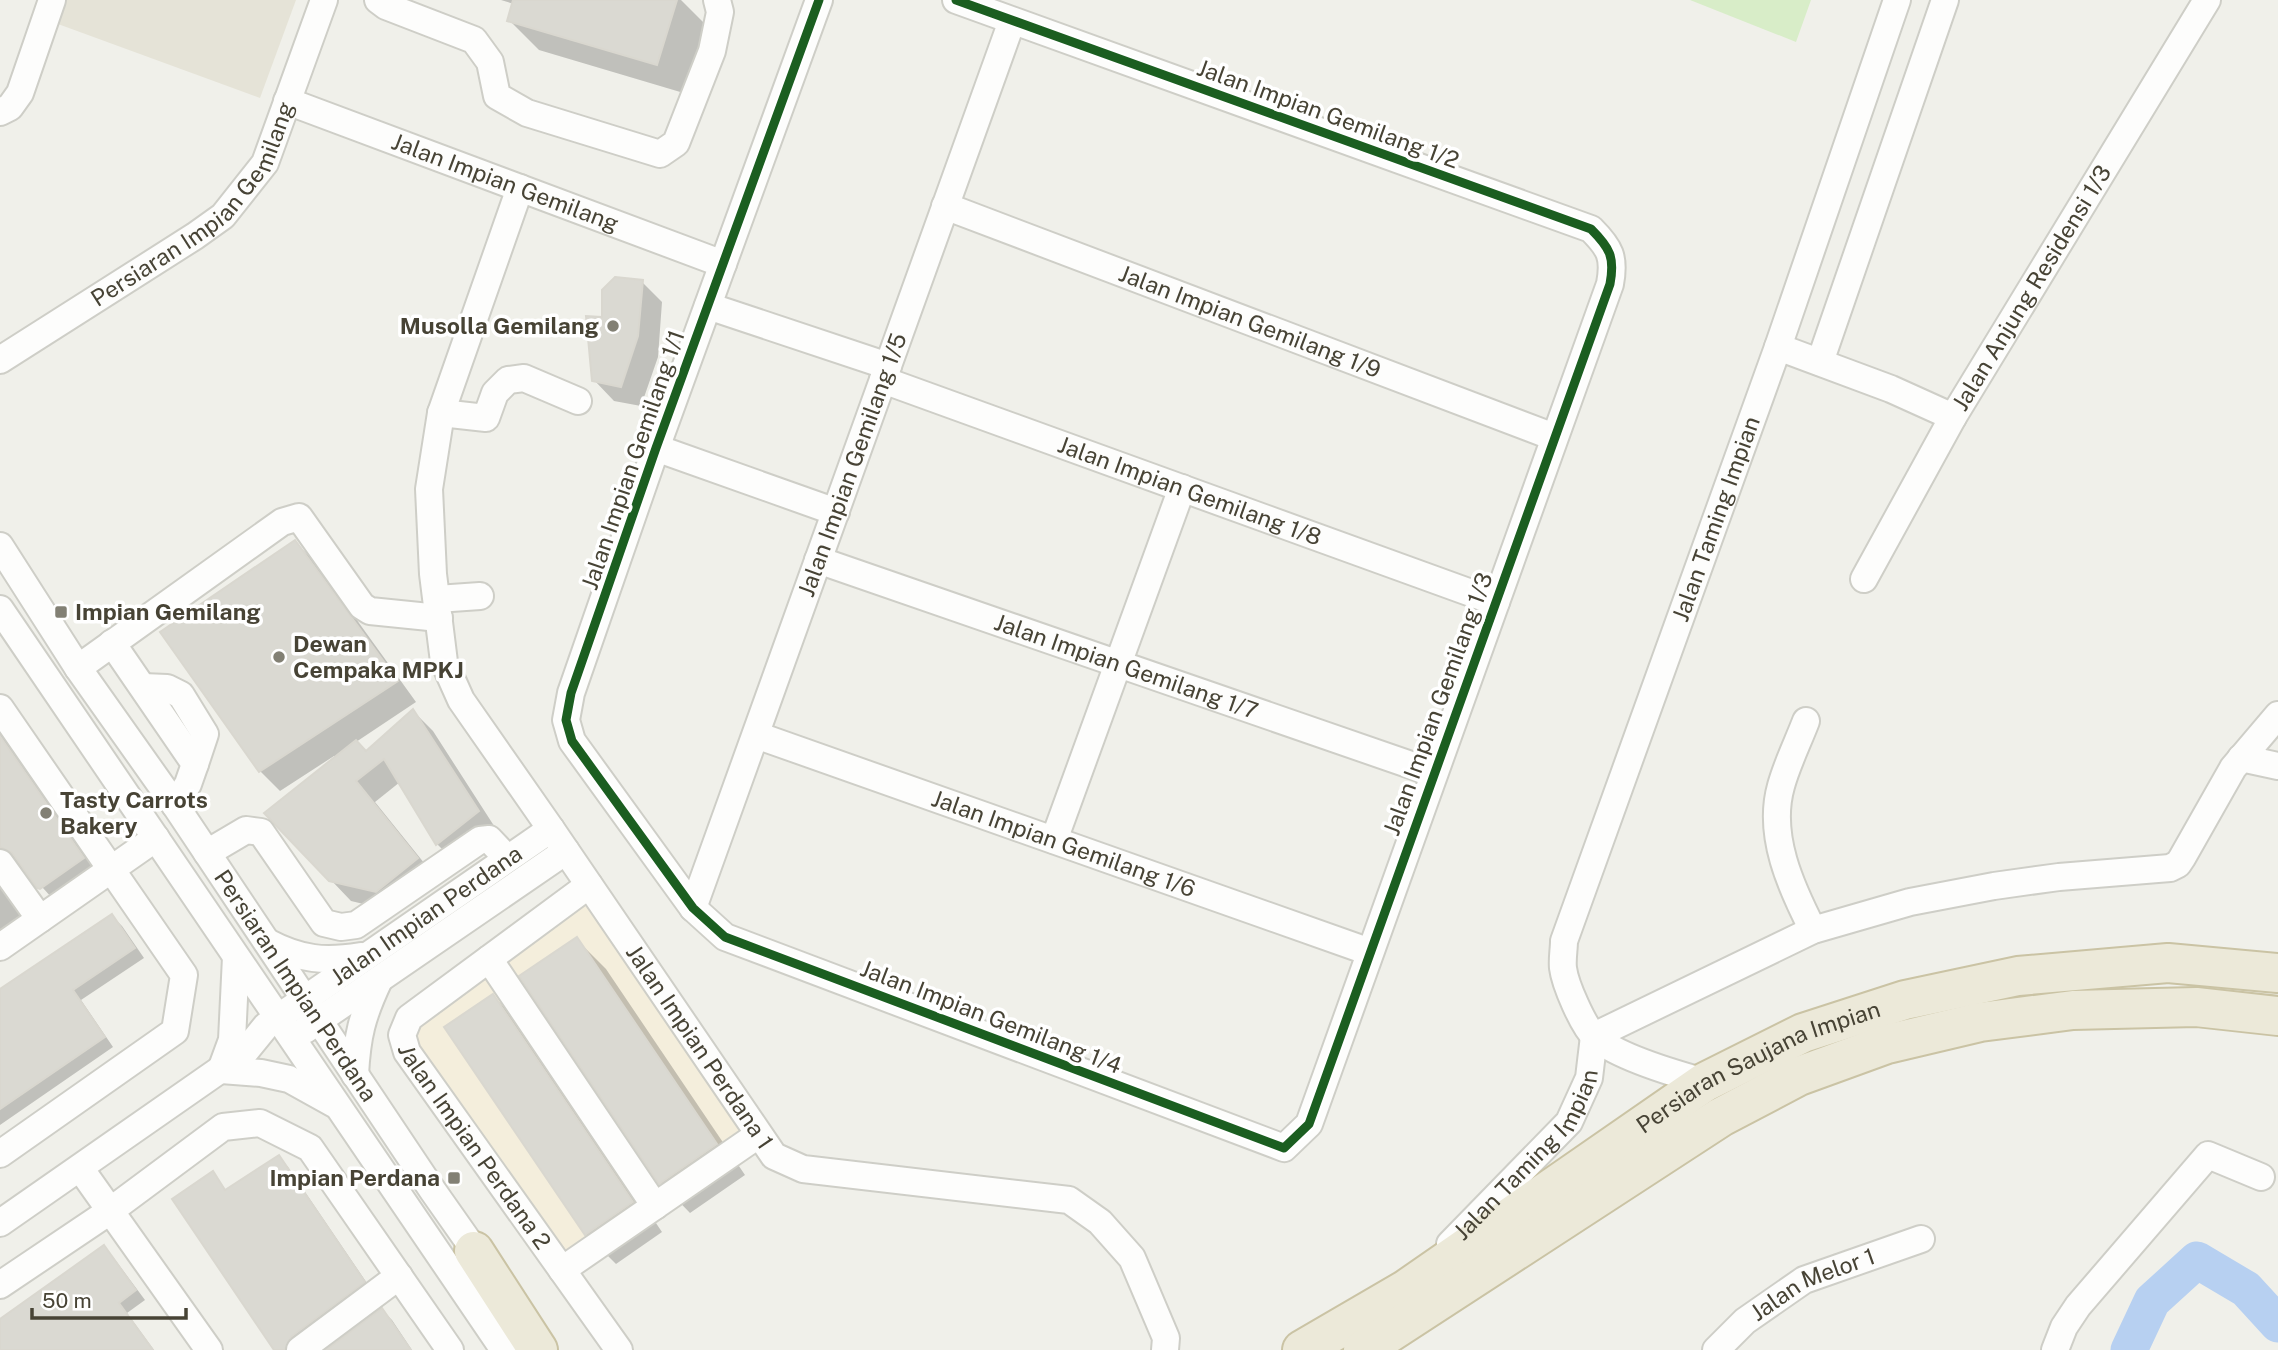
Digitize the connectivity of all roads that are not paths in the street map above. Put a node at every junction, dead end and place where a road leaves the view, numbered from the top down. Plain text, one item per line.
1 (52, 0) edge
2 (324, 0) edge
3 (378, 0) edge
4 (717, 0) edge
5 (819, 0) edge
6 (956, 0) edge
7 (1897, 0) edge
8 (1945, 0) edge
9 (2207, 0) edge
10 (1012, 21) junction
11 (287, 101) junction
12 (0, 112) edge
13 (520, 188) junction
14 (946, 206) junction
15 (723, 264) junction
16 (1614, 264) joint
17 (708, 306) junction
18 (1777, 347) junction
19 (1, 359) edge
20 (1821, 362) junction
21 (885, 373) junction
22 (578, 401) dead end
23 (441, 413) junction
24 (1953, 417) junction
25 (1555, 437) junction
26 (656, 448) junction
27 (1182, 488) junction
28 (836, 512) junction
29 (0, 546) edge
30 (818, 560) junction
31 (1864, 579) dead end
32 (480, 596) dead end
33 (1496, 602) junction
34 (438, 608) junction
35 (0, 609) edge
36 (112, 643) junction
37 (1118, 664) junction
38 (78, 668) junction
39 (0, 708) edge
40 (2278, 715) edge
41 (1807, 721) dead end
42 (755, 735) junction
43 (2241, 758) junction
44 (2278, 766) edge
45 (1434, 772) junction
46 (175, 805) junction
47 (551, 828) junction
48 (156, 838) junction
49 (1054, 840) junction
50 (566, 851) junction
51 (207, 853) junction
52 (507, 858) junction
53 (0, 863) edge
54 (111, 869) junction
55 (589, 885) junction
56 (693, 908) junction
57 (40, 919) junction
58 (1813, 930) junction
59 (266, 942) junction
60 (0, 947) edge
61 (1370, 952) junction
62 (236, 957) junction
63 (489, 959) junction
64 (374, 966) junction
65 (2278, 973) edge
66 (312, 1010) junction
67 (2278, 1016) edge
68 (285, 1028) junction
69 (1594, 1036) junction
70 (221, 1070) junction
71 (355, 1075) junction
72 (1706, 1082) junction
73 (338, 1107) junction
74 (758, 1135) junction
75 (1284, 1148) joint
76 (1, 1151) edge
77 (80, 1168) junction
78 (2261, 1177) dead end
79 (655, 1206) junction
80 (110, 1211) junction
81 (0, 1223) edge
82 (1921, 1239) dead end
83 (474, 1251) junction
84 (562, 1270) junction
85 (399, 1276) junction
86 (0, 1285) edge
87 (1405, 1290) junction
88 (209, 1350) edge
89 (300, 1350) edge
90 (450, 1350) edge
91 (504, 1350) edge
92 (538, 1350) edge
93 (555, 1350) edge
94 (619, 1350) edge
95 (1165, 1350) edge
96 (1302, 1350) edge
97 (1363, 1350) edge
98 (1716, 1350) edge
99 (2054, 1350) edge

1 - 12 street
2 - 11 street, Persiaran Impian Gemilang
3 - 4 street
5 - 15 street, Jalan Impian Gemilang 1/1
6 - 10 street
7 - 18 street, Jalan Taming Impian
8 - 20 street
9 - 24 street, Jalan Anjung Residensi 1/3
10 - 14 street, Jalan Impian Gemilang 1/5
10 - 16 street, Jalan Impian Gemilang 1/2
11 - 13 street, Jalan Impian Gemilang
11 - 19 street, Persiaran Impian Gemilang
13 - 15 street, Jalan Impian Gemilang
13 - 23 street, Jalan Impian Perdana 1
14 - 21 street, Jalan Impian Gemilang 1/5
14 - 25 street, Jalan Impian Gemilang 1/9
15 - 17 street, Jalan Impian Gemilang 1/1
16 - 25 street, Jalan Impian Gemilang 1/3
17 - 21 street, Jalan Impian Gemilang 1/8
17 - 26 street, Jalan Impian Gemilang 1/1
18 - 20 street
18 - 69 street, Jalan Taming Impian
20 - 24 street
21 - 27 street, Jalan Impian Gemilang 1/8
21 - 28 street, Jalan Impian Gemilang 1/5
22 - 23 street
23 - 34 street, Jalan Impian Perdana 1
24 - 31 street, Jalan Anjung Residensi 1/3
25 - 33 street, Jalan Impian Gemilang 1/3
26 - 28 street
26 - 56 street, Jalan Impian Gemilang 1/1
27 - 33 street, Jalan Impian Gemilang 1/8
27 - 37 street
28 - 30 street, Jalan Impian Gemilang 1/5
29 - 38 street, Persiaran Impian Perdana
30 - 37 street, Jalan Impian Gemilang 1/7
30 - 42 street, Jalan Impian Gemilang 1/5
32 - 34 street
33 - 45 street, Jalan Impian Gemilang 1/3
34 - 36 street
34 - 47 street, Jalan Impian Perdana 1
35 - 48 street, Persiaran Impian Perdana
36 - 38 street
36 - 46 street
37 - 45 street, Jalan Impian Gemilang 1/7
37 - 49 street
38 - 46 street, Persiaran Impian Perdana
39 - 54 street
40 - 43 street
41 - 58 street
42 - 49 street, Jalan Impian Gemilang 1/6
42 - 56 street, Jalan Impian Gemilang 1/5
43 - 44 street
43 - 58 street
45 - 61 street, Jalan Impian Gemilang 1/3
46 - 51 street, Persiaran Impian Perdana
47 - 50 street, Jalan Impian Perdana 1
47 - 52 street, Jalan Impian Perdana
48 - 54 street
48 - 62 street, Persiaran Impian Perdana
49 - 61 street, Jalan Impian Gemilang 1/6
50 - 55 street, Jalan Impian Perdana 1
50 - 64 street, Jalan Impian Perdana
51 - 52 street
51 - 59 street, Persiaran Impian Perdana
52 - 64 street, Jalan Impian Perdana
53 - 57 street
54 - 57 street
54 - 76 street
55 - 63 street, Jalan Impian Perdana 2
55 - 74 street, Jalan Impian Perdana 1
56 - 75 street, Jalan Impian Gemilang 1/4
57 - 60 street
58 - 69 street
59 - 64 street
59 - 66 street, Persiaran Impian Perdana
61 - 75 street, Jalan Impian Gemilang 1/3
62 - 68 street, Persiaran Impian Perdana
62 - 70 street
63 - 79 street
63 - 84 street, Jalan Impian Perdana 2
64 - 66 street, Jalan Impian Perdana
64 - 71 street
65 - 72 highway, Persiaran Saujana Impian
66 - 68 street, Jalan Impian Perdana
66 - 71 street, Persiaran Impian Perdana
67 - 97 highway, Persiaran Saujana Impian
68 - 70 street, Jalan Impian Perdana
68 - 73 street, Persiaran Impian Perdana
69 - 72 street, Jalan Taming Impian
69 - 87 street, Jalan Taming Impian
70 - 73 street
70 - 77 street, Jalan Impian Perdana
71 - 83 street, Persiaran Impian Perdana
72 - 87 highway, Persiaran Saujana Impian
73 - 91 street, Persiaran Impian Perdana
74 - 79 street
74 - 95 street, Jalan Impian Perdana 1
77 - 80 street
77 - 81 street, Jalan Impian Perdana
78 - 99 street
79 - 84 street
80 - 85 street
80 - 86 street
80 - 88 street
82 - 98 street, Jalan Melor 1
83 - 92 highway
83 - 93 street, Persiaran Impian Perdana
84 - 94 street, Jalan Impian Perdana 2
85 - 89 street
85 - 90 street
87 - 96 highway, Persiaran Saujana Impian

